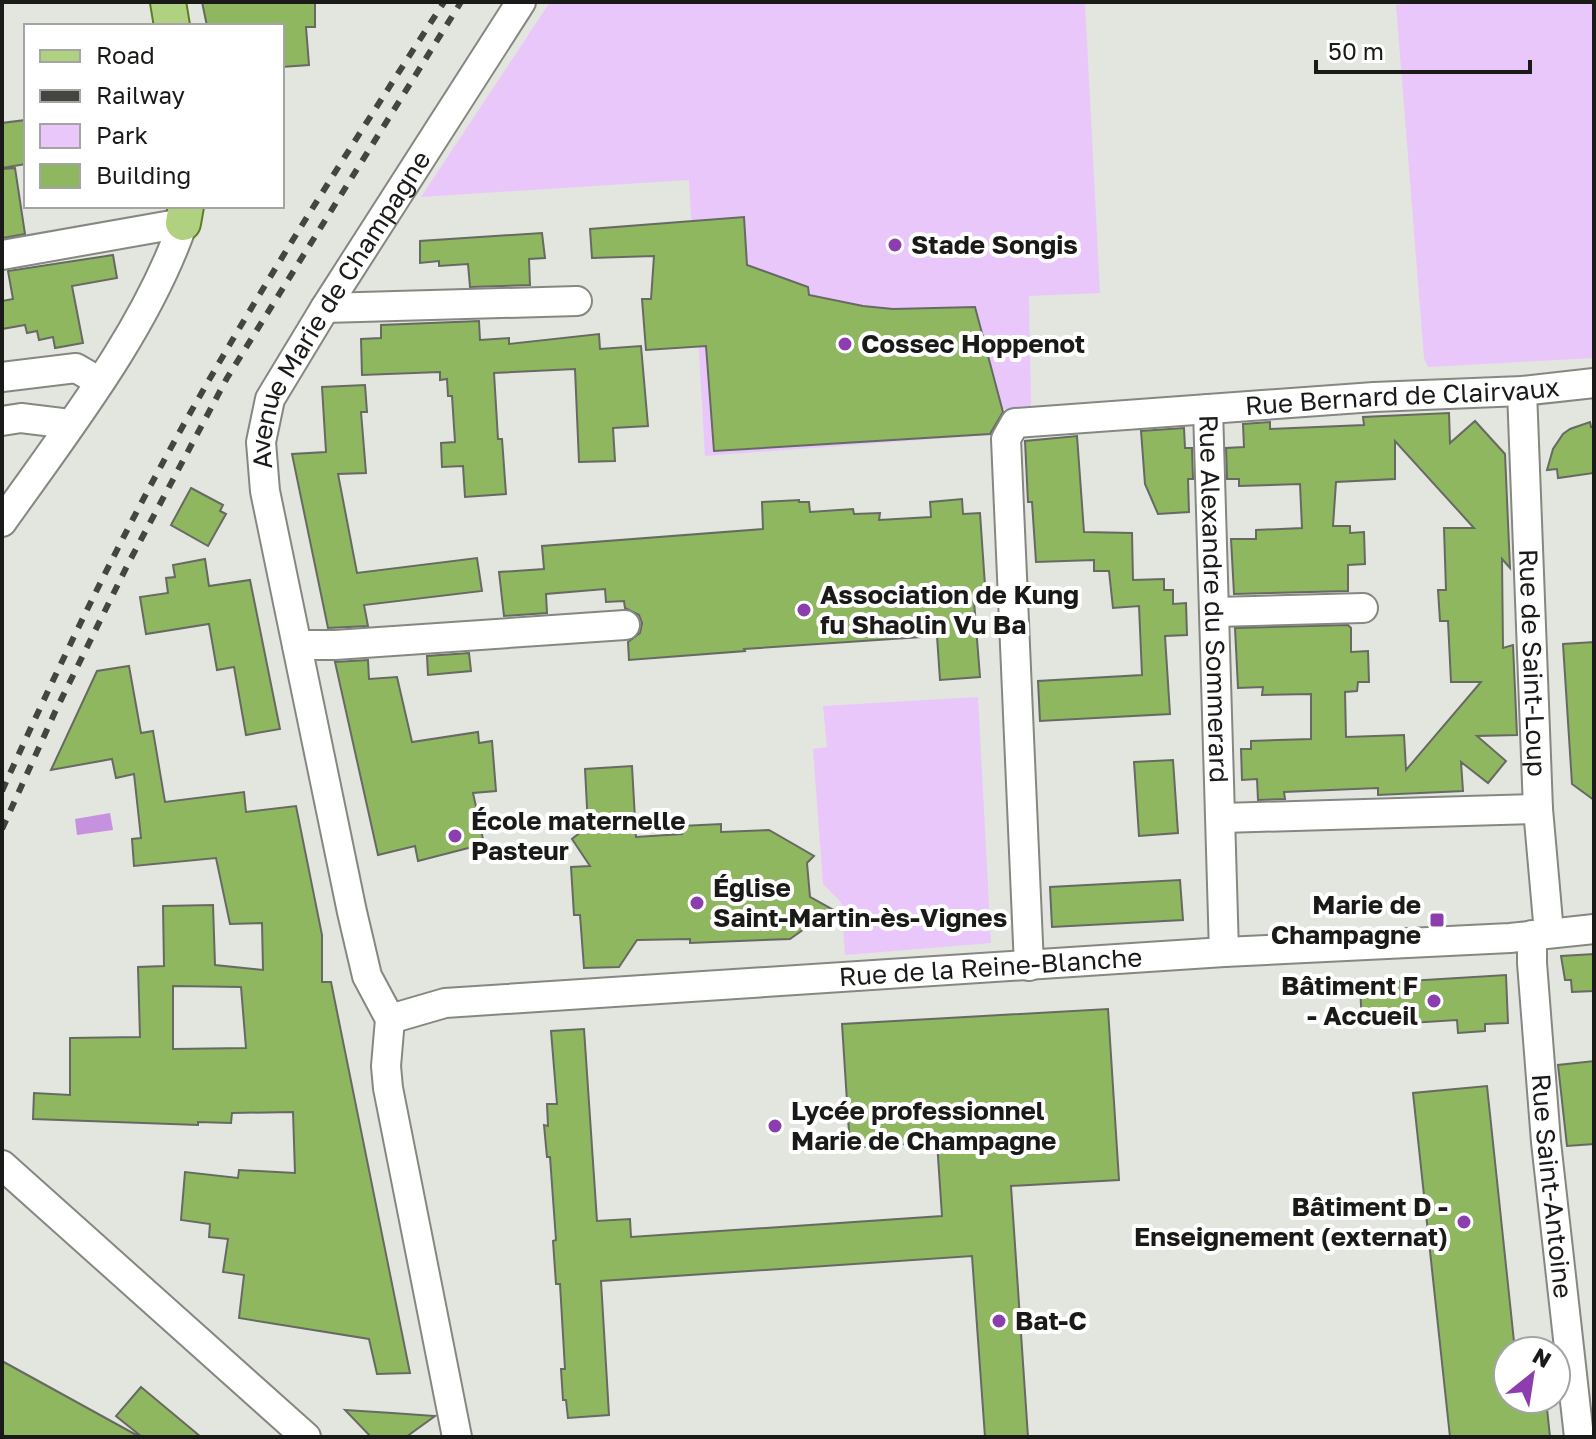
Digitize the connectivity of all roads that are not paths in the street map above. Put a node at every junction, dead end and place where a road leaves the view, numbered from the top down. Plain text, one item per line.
1 (168, 2) edge
2 (521, 2) edge
3 (172, 24) edge
4 (184, 215) edge
5 (2, 255) edge
6 (577, 301) dead end
7 (325, 308) junction
8 (2, 377) edge
9 (100, 382) junction
10 (1594, 383) edge
11 (1522, 391) junction
12 (1208, 409) junction
13 (2, 421) edge
14 (70, 424) junction
15 (2, 522) edge
16 (1363, 608) dead end
17 (1216, 612) junction
18 (625, 625) dead end
19 (297, 645) junction
20 (1538, 809) junction
21 (1222, 818) junction
22 (1594, 929) edge
23 (1541, 934) junction
24 (1224, 952) junction
25 (1029, 966) junction
26 (390, 1019) junction
27 (2, 1165) edge
28 (306, 1437) edge
29 (457, 1437) edge
30 (1579, 1437) edge

1 - 3 main road
2 - 7 street, Avenue Marie de Champagne
4 - 5 street
4 - 9 street
6 - 7 street
7 - 19 street, Avenue Marie de Champagne
8 - 9 street
9 - 14 street
10 - 11 street, Rue Bernard de Clairvaux
11 - 12 street, Rue Bernard de Clairvaux
11 - 20 street, Rue de Saint-Loup
12 - 17 street, Rue Alexandre du Sommerard
12 - 25 street, Rue Alexandre du Sommerard
13 - 14 street
14 - 15 street
16 - 17 street
17 - 21 street, Rue Alexandre du Sommerard
18 - 19 street
19 - 26 street, Avenue Marie de Champagne
20 - 21 street
20 - 23 street, Rue de Saint-Loup
21 - 24 street, Rue Alexandre du Sommerard
22 - 23 street, Rue de la Reine-Blanche
23 - 24 street, Rue de la Reine-Blanche
23 - 30 street, Rue Saint-Antoine
24 - 25 street, Rue de la Reine-Blanche
25 - 26 street, Rue de la Reine-Blanche
26 - 29 street
27 - 28 street

